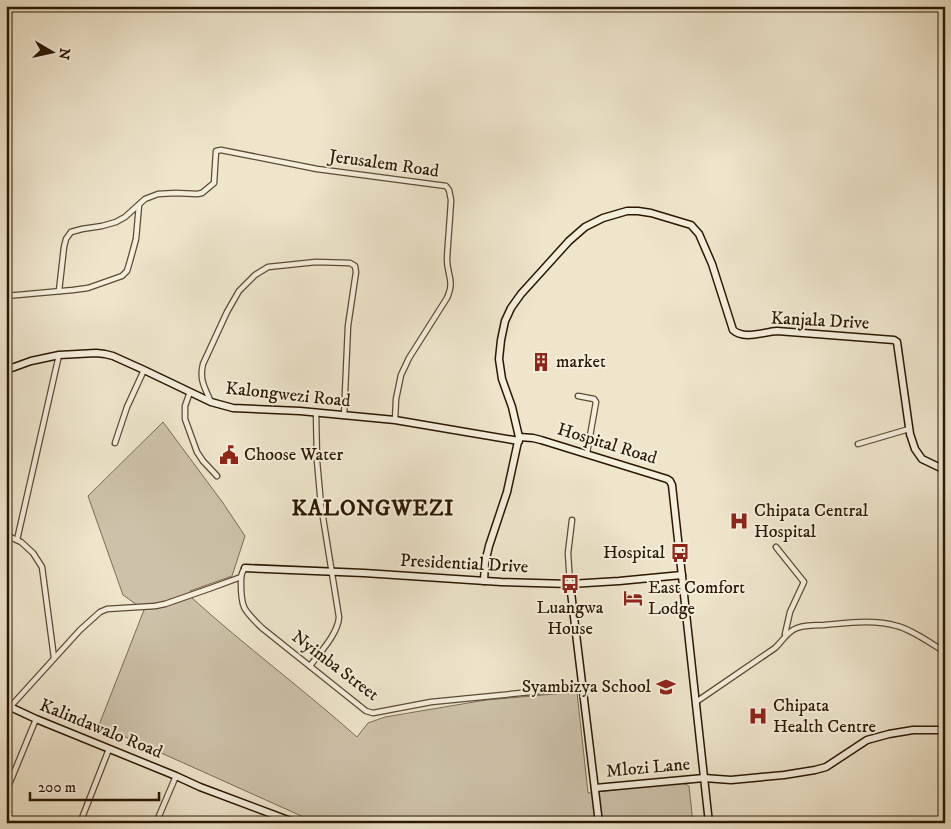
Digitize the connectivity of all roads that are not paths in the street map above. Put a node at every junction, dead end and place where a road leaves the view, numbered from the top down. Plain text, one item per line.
1 (139, 205) junction
2 (59, 291) junction
3 (6, 296) edge
4 (59, 355) junction
5 (6, 370) edge
6 (144, 370) junction
7 (190, 392) junction
8 (578, 396) dead end
9 (212, 402) junction
10 (316, 412) junction
11 (344, 416) junction
12 (395, 420) junction
13 (909, 429) junction
14 (519, 439) junction
15 (115, 443) dead end
16 (858, 444) dead end
17 (587, 453) junction
18 (945, 470) edge
19 (217, 476) dead end
20 (572, 520) dead end
21 (6, 535) edge
22 (17, 540) junction
23 (776, 547) dead end
24 (245, 568) joint
25 (332, 571) junction
26 (682, 575) junction
27 (241, 576) junction
28 (484, 581) junction
29 (570, 584) junction
30 (785, 634) junction
31 (945, 652) edge
32 (54, 658) junction
33 (310, 666) junction
34 (582, 687) junction
35 (696, 702) junction
36 (8, 705) edge
37 (36, 719) junction
38 (945, 730) edge
39 (109, 749) junction
40 (176, 776) junction
41 (704, 778) junction
42 (595, 788) junction
43 (6, 792) edge
44 (80, 823) edge
45 (156, 823) edge
46 (296, 823) edge
47 (599, 823) edge
48 (708, 823) edge

1 - 2 street
1 - 2 street
1 - 12 street, Jerusalem Road
2 - 3 street
4 - 5 street, Kalongwezi Road
4 - 6 street, Kalongwezi Road
4 - 22 street
6 - 7 street, Kalongwezi Road
6 - 15 street
7 - 9 street, Kalongwezi Road
7 - 19 street
8 - 17 street
9 - 10 street, Kalongwezi Road
9 - 11 street
10 - 11 street, Kalongwezi Road
10 - 25 street
11 - 12 street, Kalongwezi Road
12 - 14 street, Kalongwezi Road
13 - 14 street, Kanjala Drive
13 - 16 street
13 - 18 street, Kanjala Drive
14 - 17 street, Hospital Road
14 - 28 street, Kanjala Drive
17 - 26 street, Hospital Road
20 - 29 street
21 - 22 street
22 - 32 street
23 - 30 street
24 - 25 street, Presidential Drive
24 - 27 street, Nyimba Street
25 - 28 street, Presidential Drive
25 - 33 street
26 - 29 street, Presidential Drive
26 - 35 street, Hospital Road
27 - 32 street
27 - 33 street, Nyimba Street
28 - 29 street, Presidential Drive
29 - 34 street
30 - 31 street
30 - 35 street
32 - 36 street
33 - 34 street, Nyimba Street
34 - 42 street
35 - 41 street, Hospital Road
36 - 37 street, Kalindawalo Road
37 - 39 street, Kalindawalo Road
37 - 43 street
38 - 41 street, Mlozi Lane
39 - 40 street, Kalindawalo Road
39 - 44 street
40 - 45 street
40 - 46 street, Kalindawalo Road
41 - 42 street, Mlozi Lane
41 - 48 street, Hospital Road
42 - 47 street

